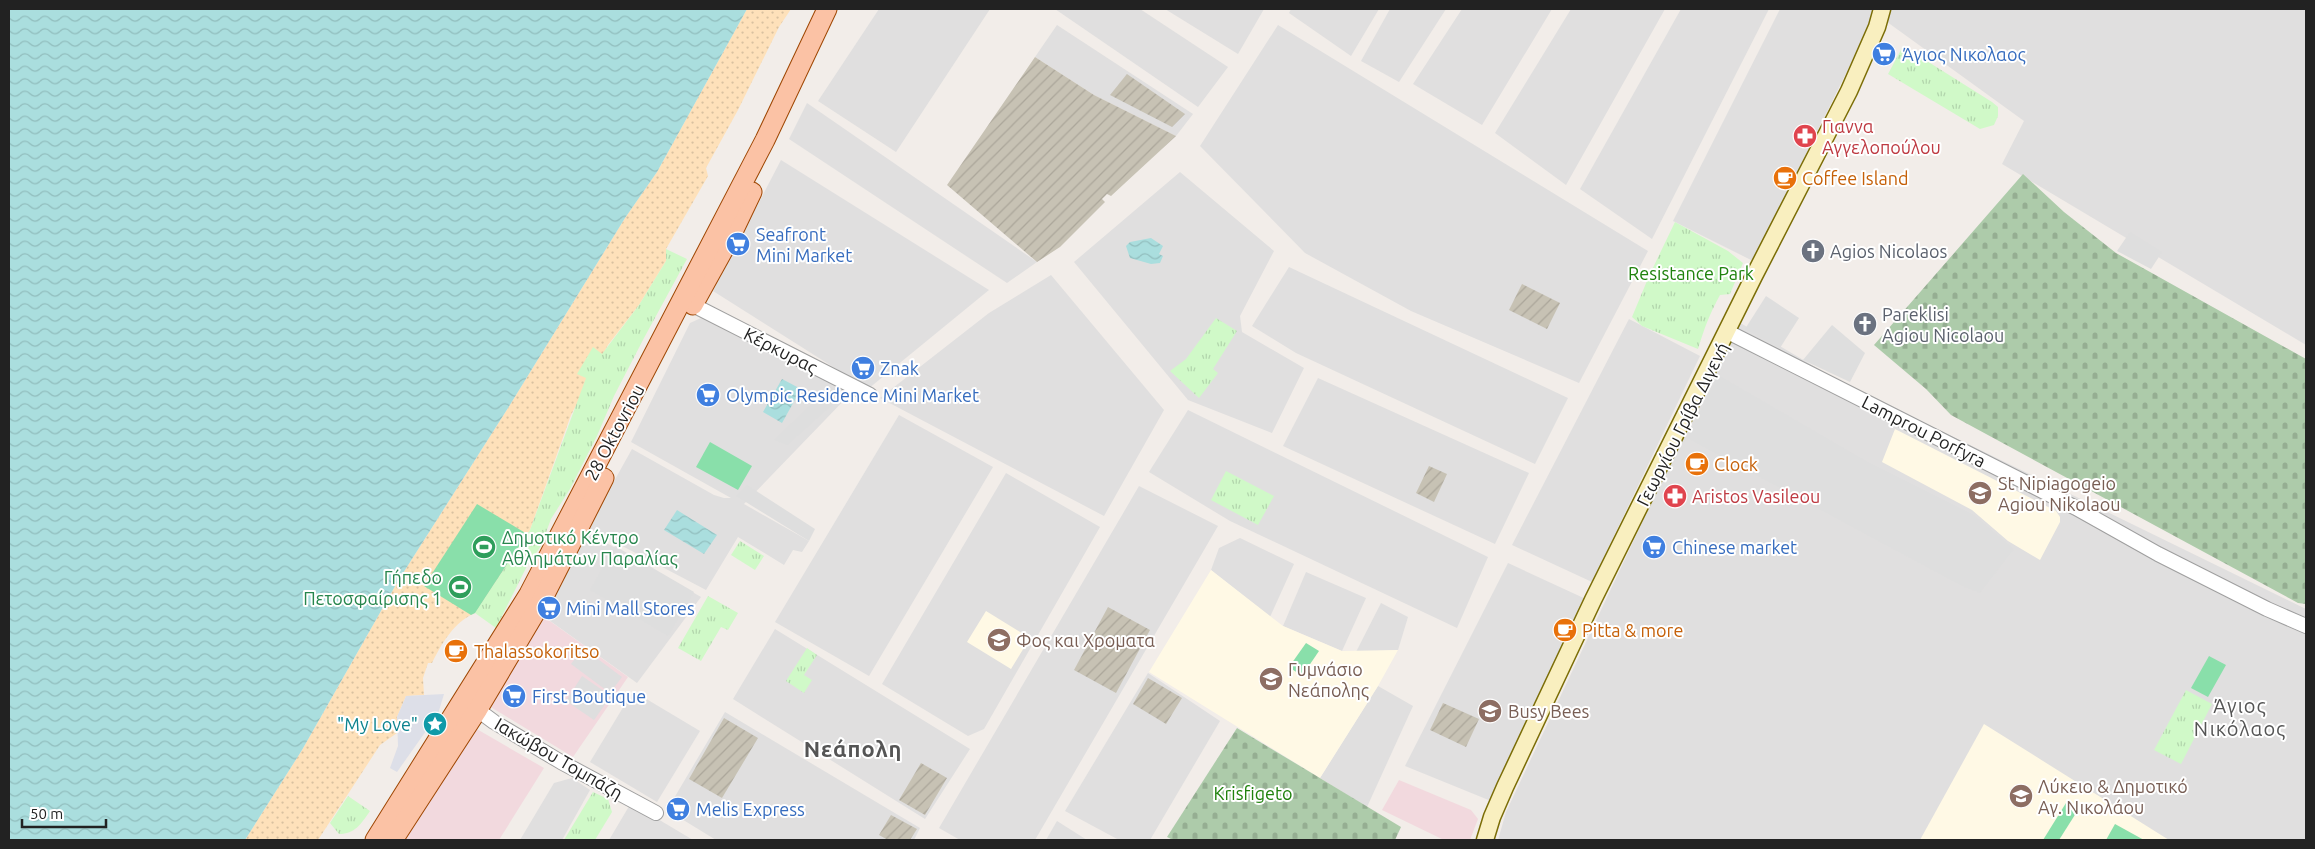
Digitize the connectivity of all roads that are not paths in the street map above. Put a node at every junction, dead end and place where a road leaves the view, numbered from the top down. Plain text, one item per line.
1 (827, 9) edge
2 (836, 9) edge
3 (1882, 9) edge
4 (693, 305) junction
5 (1728, 332) junction
6 (870, 395) dead end
7 (2306, 626) edge
8 (471, 705) junction
9 (656, 813) dead end
10 (375, 840) edge
11 (392, 840) edge
12 (1486, 840) edge

1 - 8 main road, 28 Oktovriou
2 - 4 main road, 28 Oktovriou
3 - 5 main road, Γεωργίου Γρίβα Διγενή
4 - 6 street, Κέρκυρας
4 - 8 main road, 28 Oktovriou
5 - 7 street, Lamprou Porfyra
5 - 12 main road, Γεωργίου Γρίβα Διγενή
8 - 9 street, Ιακώβου Τομπάζη
8 - 10 main road, 28 Oktovriou
8 - 11 main road, 28 Oktovriou

